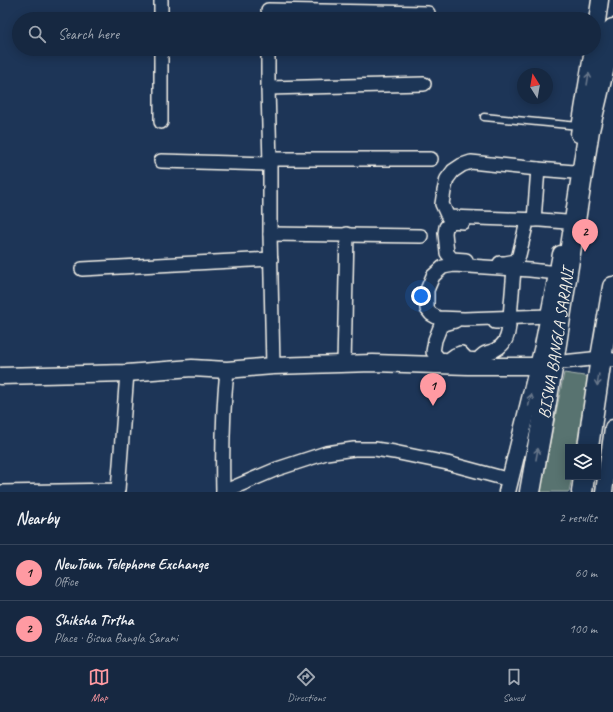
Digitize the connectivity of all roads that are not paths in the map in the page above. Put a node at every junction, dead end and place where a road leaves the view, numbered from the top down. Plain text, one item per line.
1 (161, 0) edge
2 (600, 0) edge
3 (268, 10) edge
4 (161, 12) edge
5 (375, 12) edge
6 (598, 12) edge
7 (613, 29) edge
8 (161, 56) edge
9 (268, 56) edge
10 (592, 56) edge
11 (424, 84) dead end
12 (268, 88) junction
13 (484, 117) dead end
14 (161, 122) dead end
15 (582, 133) junction
16 (431, 159) dead end
17 (161, 161) dead end
18 (270, 161) junction
19 (541, 169) junction
20 (574, 172) junction
21 (534, 222) junction
22 (565, 226) junction
23 (270, 234) junction
24 (347, 234) junction
25 (421, 236) dead end
26 (271, 259) junction
27 (515, 265) junction
28 (82, 269) dead end
29 (558, 269) junction
30 (613, 287) edge
31 (549, 316) junction
32 (510, 317) junction
33 (461, 359) junction
34 (607, 359) edge
35 (344, 364) junction
36 (546, 364) junction
37 (273, 366) junction
38 (227, 370) junction
39 (126, 373) junction
40 (0, 376) edge
41 (613, 428) edge
42 (589, 444) edge
43 (584, 480) edge
44 (508, 486) edge
45 (118, 491) edge
46 (0, 492) edge
47 (223, 492) edge
48 (530, 492) edge
49 (582, 492) edge
50 (604, 492) edge

1 - 4 street
2 - 6 street
3 - 5 street
7 - 15 main road, BISWA BANGLA SARANI
8 - 14 street
9 - 12 street
15 -> 10 street
11 - 12 street
12 - 18 street
13 - 15 lane
15 - 20 street
15 - 36 main road, BISWA BANGLA SARANI
16 - 18 street
17 - 18 street
18 - 23 street
19 - 20 street
19 - 21 street
19 - 21 street
20 - 22 street
21 - 22 street
21 - 27 street
21 - 27 street
22 - 29 street
23 - 24 street
23 - 26 street
24 - 25 street
24 - 35 street
26 - 28 street
26 - 37 street
27 - 29 street
27 - 32 street
27 - 32 street
29 - 31 street
30 - 34 main road
31 - 32 street
31 - 36 street
33 - 33 street
33 - 35 street
33 - 36 street
34 - 36 street
34 -> 42 main road
35 - 37 street
44 -> 36 street
48 -> 36 main road, BISWA BANGLA SARANI
37 - 38 street
38 - 39 street
38 - 47 street
39 - 40 street
39 - 45 street
41 - 50 street
43 - 49 main road
44 - 47 street
45 - 46 street

